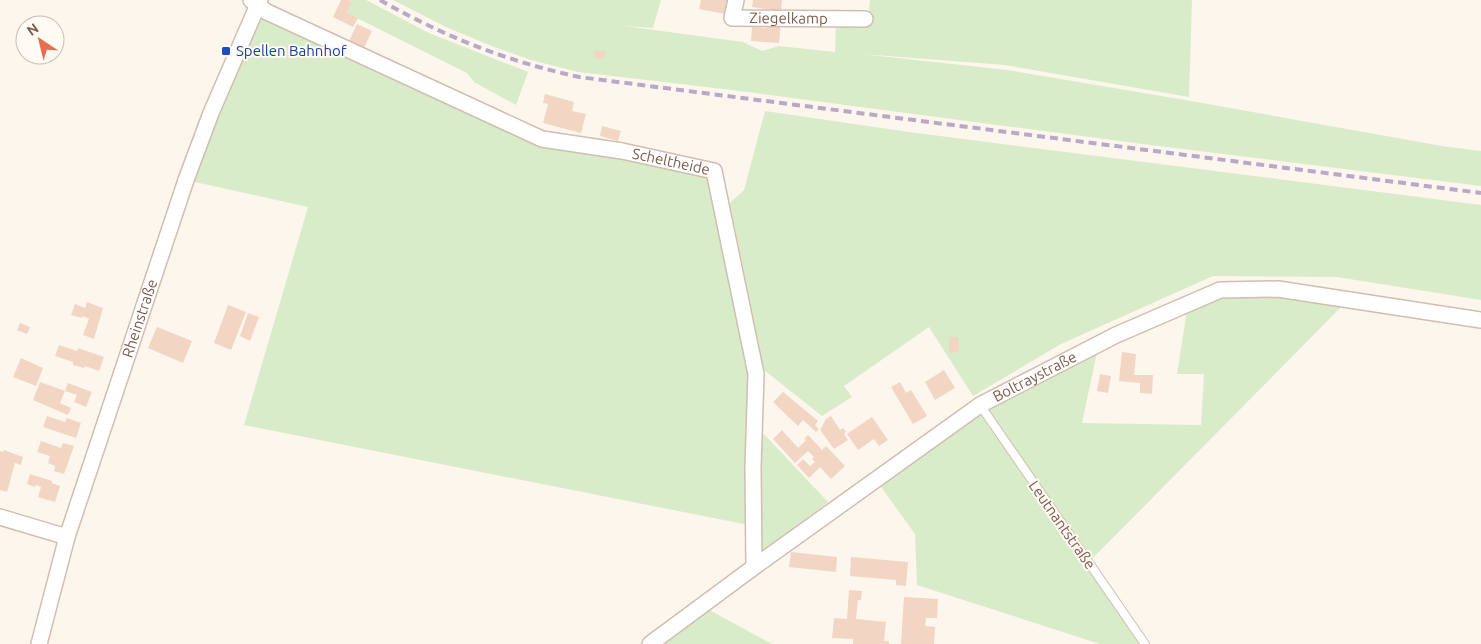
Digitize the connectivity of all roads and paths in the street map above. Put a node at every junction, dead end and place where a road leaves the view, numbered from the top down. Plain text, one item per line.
1 (736, 0) edge
2 (256, 2) edge
3 (865, 19) dead end
4 (1481, 320) edge
5 (980, 405) junction
6 (0, 517) edge
7 (67, 537) junction
8 (754, 567) junction
9 (40, 644) edge
10 (650, 644) edge
11 (1144, 644) edge

1 - 3 street, Ziegelkamp
2 - 7 street, Rheinstraße
2 - 8 street, Scheltheide
4 - 5 street, Boltraystraße
5 - 8 street, Boltraystraße
5 - 11 lane, Leutnantstraße
6 - 7 street
7 - 9 street, Rheinstraße
8 - 10 street, Boltraystraße

